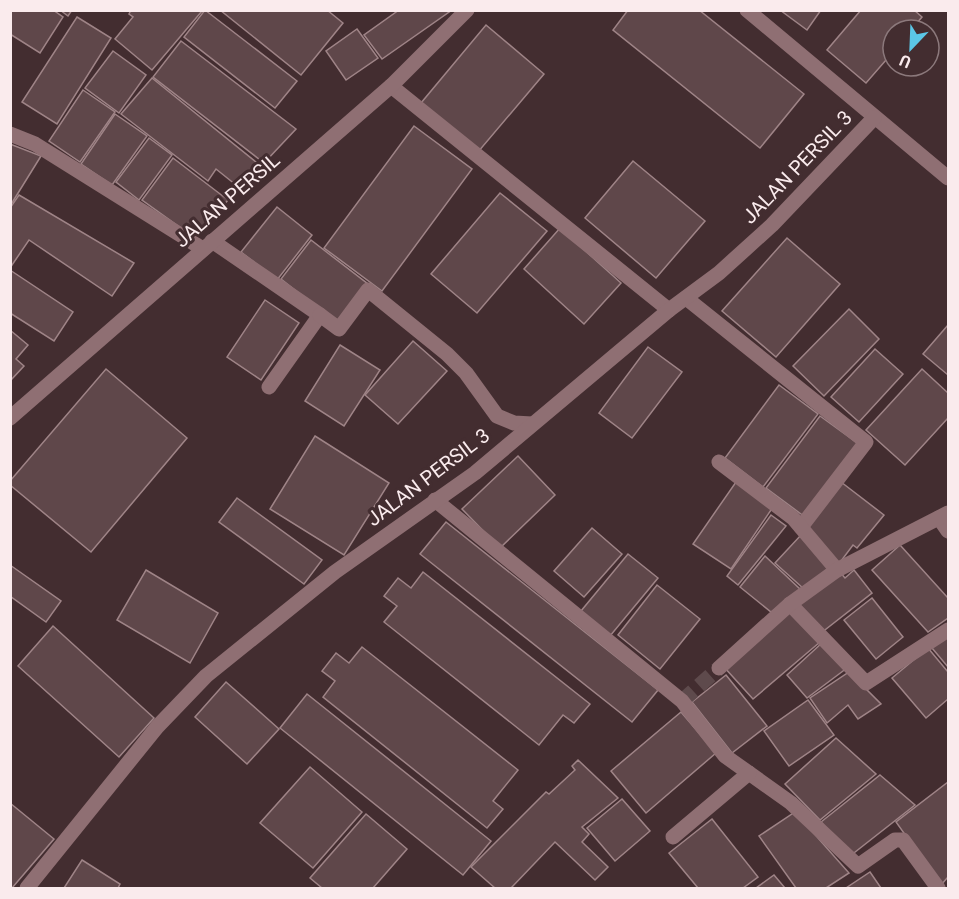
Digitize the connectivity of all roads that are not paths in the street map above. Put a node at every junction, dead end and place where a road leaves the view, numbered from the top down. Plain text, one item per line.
1 (467, 10) edge
2 (747, 10) edge
3 (391, 86) junction
4 (874, 118) junction
5 (10, 134) edge
6 (948, 178) edge
7 (208, 245) junction
8 (686, 297) junction
9 (669, 310) junction
10 (320, 315) junction
11 (269, 387) dead end
12 (10, 418) edge
13 (532, 424) junction
14 (719, 462) dead end
15 (435, 500) junction
16 (944, 515) edge
17 (801, 527) junction
18 (948, 531) edge
19 (837, 570) junction
20 (790, 604) junction
21 (948, 630) edge
22 (719, 668) tunnel mouth
23 (749, 773) junction
24 (673, 837) dead end
25 (27, 888) edge
26 (938, 888) edge

1 - 3 street, JALAN PERSIL
2 - 4 street
3 - 7 street, JALAN PERSIL
3 - 9 street
4 - 6 street
4 - 8 street, JALAN PERSIL 3
5 - 7 street
7 - 10 street
7 - 12 street, JALAN PERSIL
8 - 9 street, JALAN PERSIL 3
8 - 17 street
9 - 13 street, JALAN PERSIL 3
10 - 11 street
10 - 13 street
13 - 15 street, JALAN PERSIL 3
14 - 17 street
15 - 23 street
15 - 25 street, JALAN PERSIL 3
16 - 18 street
16 - 19 street
17 - 19 street
19 - 20 street
20 - 21 street
20 - 22 street
23 - 24 street
23 - 26 street

